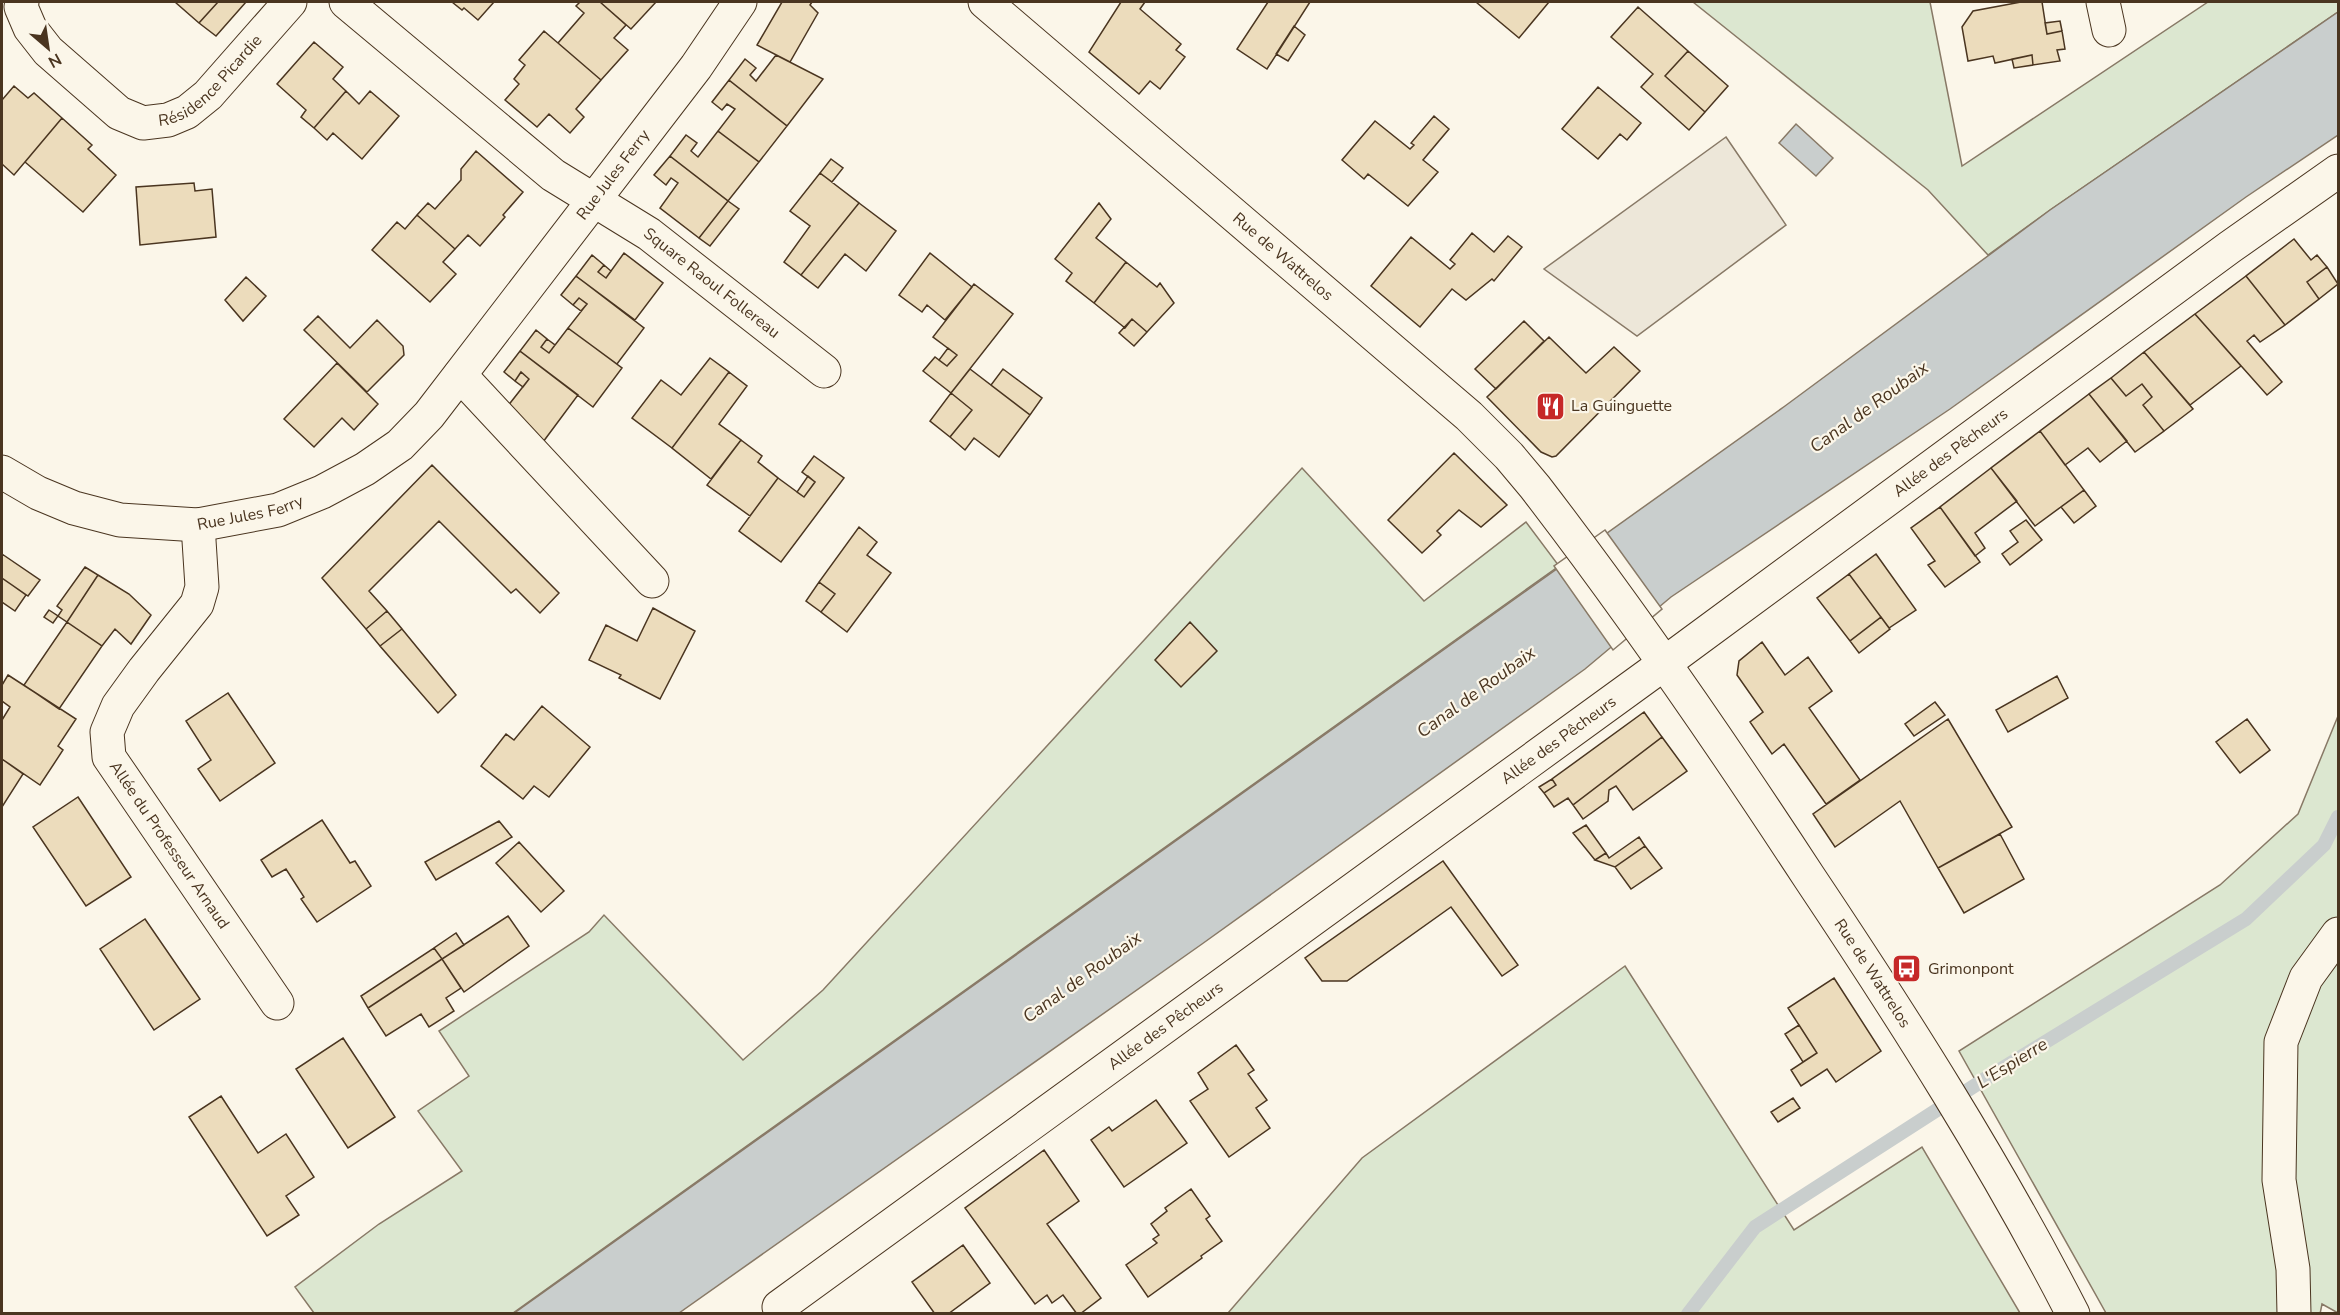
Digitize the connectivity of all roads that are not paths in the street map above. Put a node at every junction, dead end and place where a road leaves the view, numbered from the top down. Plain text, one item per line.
1 (22, 2) edge
2 (290, 2) edge
3 (346, 2) edge
4 (740, 2) edge
5 (985, 2) edge
6 (2338, 171) edge
7 (595, 201) junction
8 (824, 371) dead end
9 (460, 375) junction
10 (2, 472) edge
11 (198, 525) junction
12 (652, 581) dead end
13 (1658, 654) junction
14 (2338, 934) edge
15 (277, 1003) dead end
16 (779, 1307) dead end
17 (2073, 1314) edge
18 (2294, 1314) edge

1 - 2 street, Résidence Picardie
3 - 7 street
4 - 7 street, Rue Jules Ferry
5 - 13 street, Rue de Wattrelos
6 - 13 street, Allée des Pêcheurs
7 - 8 street, Square Raoul Follereau
7 - 9 street, Rue Jules Ferry
9 - 11 street, Rue Jules Ferry
9 - 12 street
10 - 11 street, Rue Jules Ferry
11 - 15 street, Allée du Professeur Arnaud
13 - 16 street, Allée des Pêcheurs
13 - 17 street, Rue de Wattrelos
14 - 18 street

